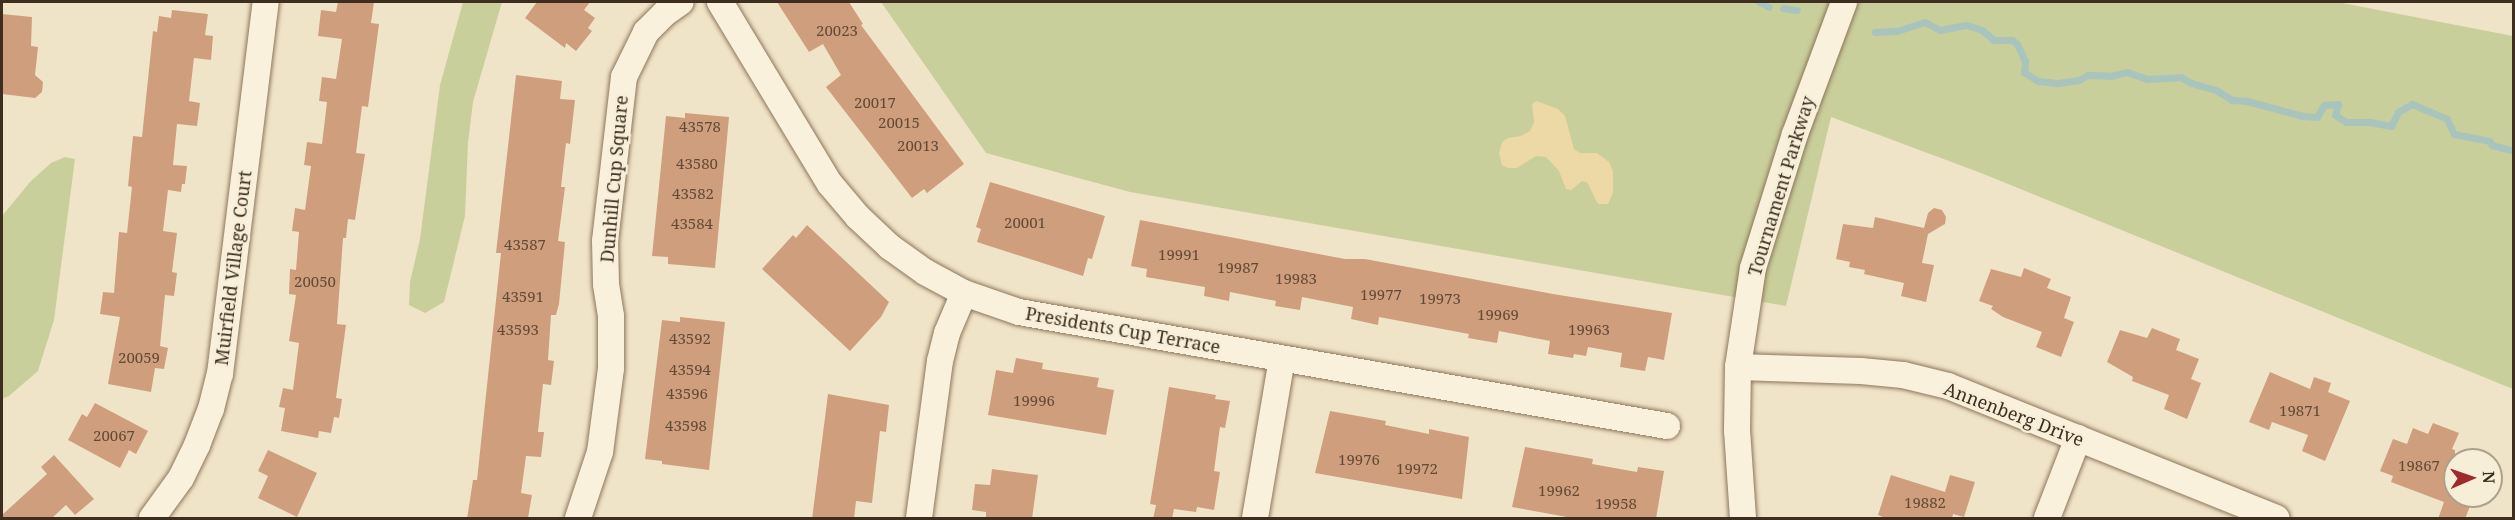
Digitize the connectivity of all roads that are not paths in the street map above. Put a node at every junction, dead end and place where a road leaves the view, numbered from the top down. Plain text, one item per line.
1 (266, 2) edge
2 (681, 2) edge
3 (720, 2) edge
4 (1844, 2) edge
5 (964, 293) junction
6 (1282, 359) junction
7 (1738, 368) junction
8 (1667, 426) dead end
9 (2078, 438) junction
10 (152, 519) edge
11 (578, 519) edge
12 (919, 519) edge
13 (1255, 519) edge
14 (1743, 519) edge
15 (2047, 519) edge
16 (2277, 519) edge

1 - 10 street, Muirfield Village Court
2 - 11 street, Dunhill Cup Square
3 - 5 street, Presidents Cup Terrace
4 - 7 street, Tournament Parkway
5 - 6 street, Presidents Cup Terrace
5 - 12 street
6 - 8 street, Presidents Cup Terrace
6 - 13 street
7 - 9 street, Annenberg Drive
7 - 14 street, Tournament Parkway
9 - 15 street
9 - 16 street, Annenberg Drive

